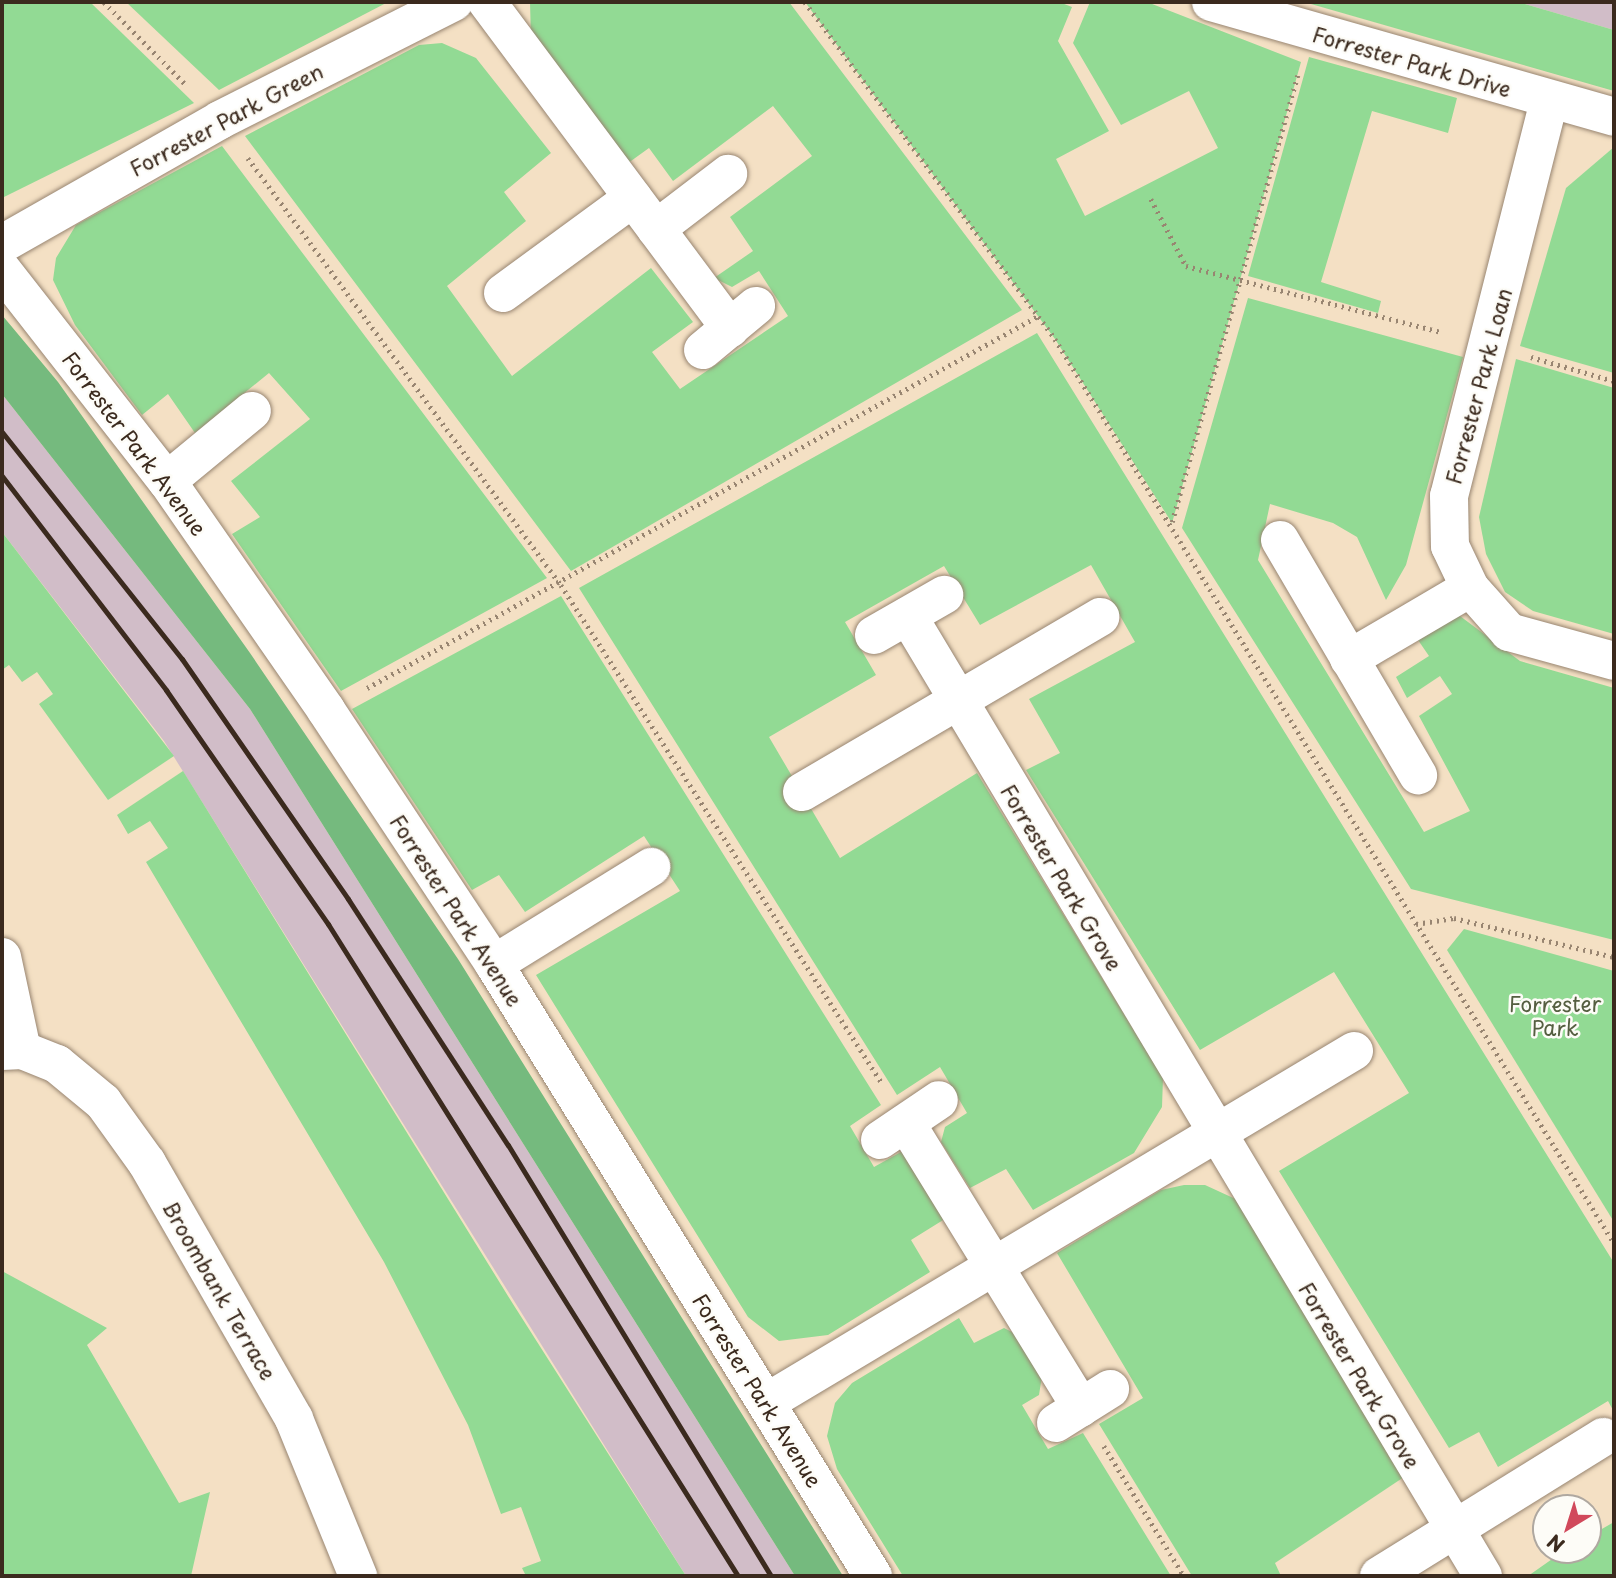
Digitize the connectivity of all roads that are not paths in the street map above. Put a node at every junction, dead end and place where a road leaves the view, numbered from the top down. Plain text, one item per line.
1 (454, 2) edge
2 (487, 2) edge
3 (1211, 2) edge
4 (1549, 101) junction
5 (1614, 117) edge
6 (728, 174) dead end
7 (633, 198) junction
8 (656, 229) junction
9 (2, 244) edge
10 (2, 270) edge
11 (503, 293) dead end
12 (730, 328) dead end
13 (252, 411) dead end
14 (167, 481) junction
15 (1280, 540) dead end
16 (1470, 588) junction
17 (944, 595) dead end
18 (908, 616) junction
19 (1100, 617) dead end
20 (874, 635) dead end
21 (1349, 659) junction
22 (1614, 661) edge
23 (957, 700) junction
24 (1418, 775) dead end
25 (802, 792) dead end
26 (651, 867) dead end
27 (2, 957) edge
28 (494, 964) junction
29 (12, 1050) edge
30 (1354, 1051) dead end
31 (939, 1100) dead end
32 (1216, 1138) junction
33 (995, 1270) junction
34 (766, 1402) junction
35 (1082, 1407) road end
36 (1603, 1437) dead end
37 (1454, 1530) junction
38 (359, 1576) edge
39 (873, 1576) edge
40 (1379, 1576) edge
41 (1483, 1576) edge

1 - 9 street, Forrester Park Green
2 - 7 street
3 - 4 street, Forrester Park Drive
4 - 5 street, Forrester Park Drive
4 - 16 street, Forrester Park Loan
6 - 8 street
7 - 8 street
7 - 11 street
8 - 12 street
10 - 14 street, Forrester Park Avenue
13 - 14 street
14 - 28 street, Forrester Park Avenue
15 - 21 street
16 - 21 street
16 - 22 street, Forrester Park Loan
17 - 18 street
18 - 20 street
18 - 23 street, Forrester Park Grove
19 - 23 street
21 - 24 street
23 - 25 street
23 - 32 street, Forrester Park Grove
26 - 28 street
27 - 29 street, Broombank Terrace
28 - 34 street, Forrester Park Avenue
29 - 38 street, Broombank Terrace
30 - 32 street
31 - 33 street
32 - 33 street
32 - 37 street, Forrester Park Grove
33 - 34 street
33 - 35 street
34 - 39 street, Forrester Park Avenue
36 - 37 street
37 - 40 street
37 - 41 street, Forrester Park Grove

